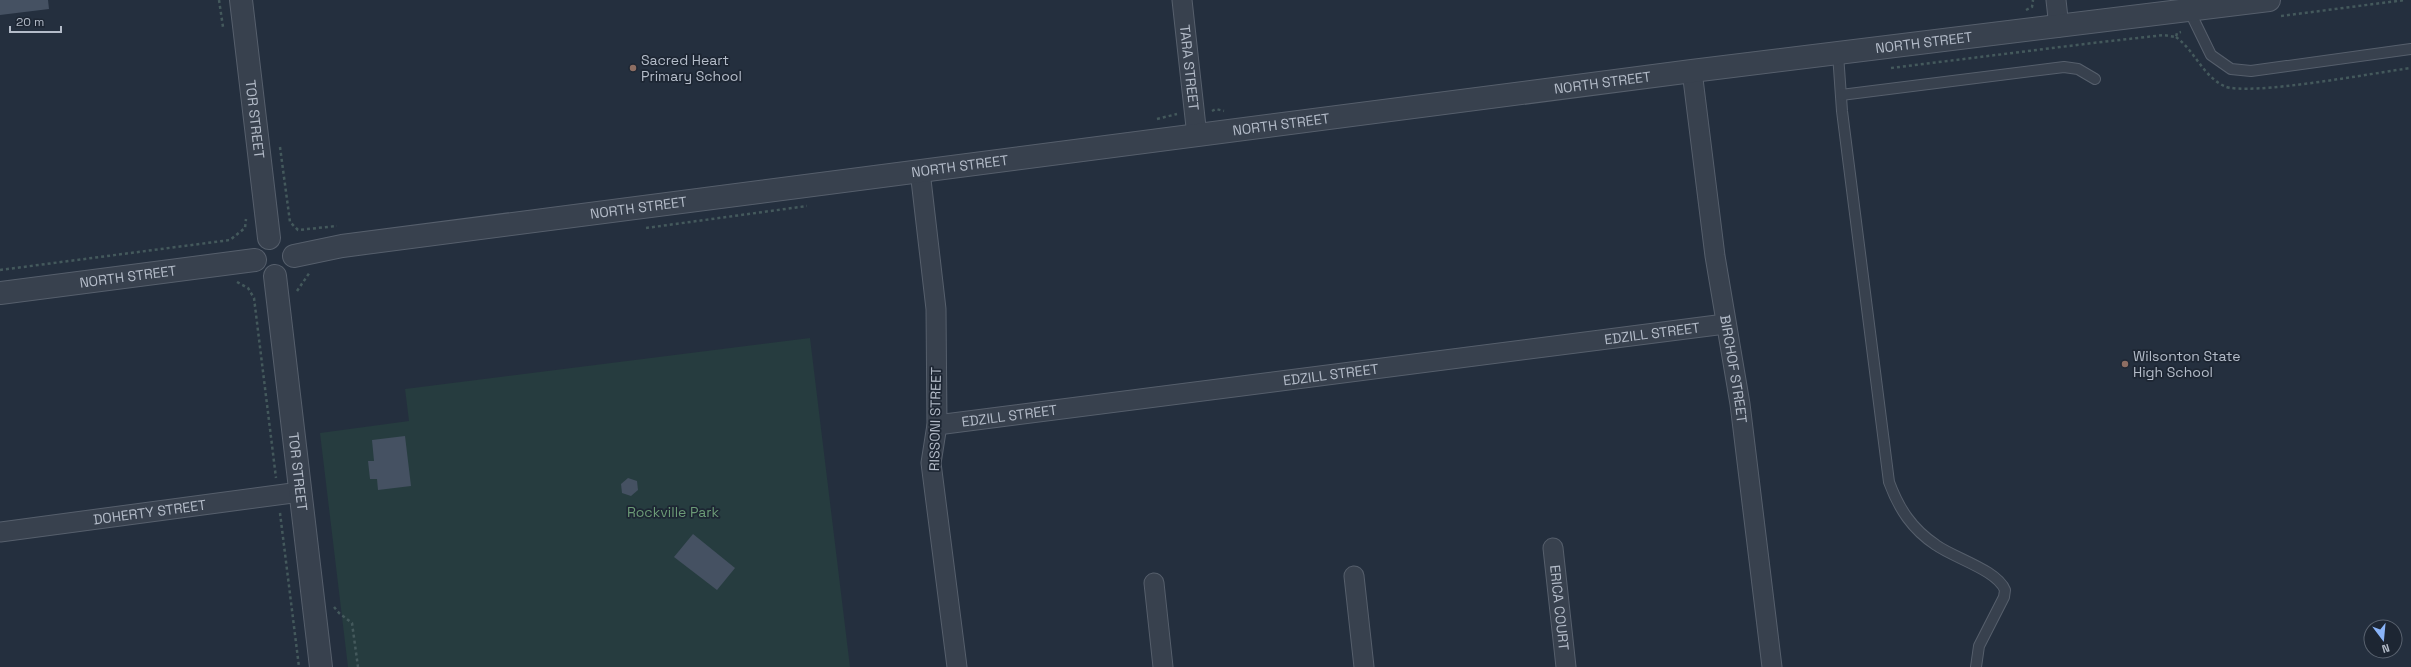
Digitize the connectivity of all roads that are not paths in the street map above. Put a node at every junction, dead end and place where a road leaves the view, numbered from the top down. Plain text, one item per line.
1 (241, 0) edge
2 (1182, 0) edge
3 (2056, 0) edge
4 (2269, 0) edge
5 (2189, 10) junction
6 (2059, 27) junction
7 (2411, 49) edge
8 (1838, 54) junction
9 (1692, 71) junction
10 (2095, 79) dead end
11 (1841, 95) junction
12 (1197, 136) junction
13 (920, 171) junction
14 (269, 238) junction
15 (294, 256) junction
16 (255, 260) junction
17 (274, 276) junction
18 (0, 293) edge
19 (1725, 324) junction
20 (937, 425) junction
21 (300, 492) junction
22 (0, 532) edge
23 (1553, 548) dead end
24 (1354, 576) dead end
25 (1154, 583) dead end
26 (321, 667) edge
27 (957, 667) edge
28 (1163, 667) edge
29 (1364, 667) edge
30 (1566, 667) edge
31 (1772, 667) edge
32 (1976, 667) edge

1 - 14 street, TOR STREET
2 - 12 street, TARA STREET
3 - 6 street
4 - 5 street, NORTH STREET
5 - 6 street, NORTH STREET
5 - 7 lane
6 - 8 street, NORTH STREET
8 - 9 street, NORTH STREET
8 - 11 lane
9 - 12 street, NORTH STREET
9 - 19 street, BIRCHOF STREET
10 - 11 lane
11 - 32 lane
12 - 13 street, NORTH STREET
13 - 15 street, NORTH STREET
13 - 20 street, RISSONI STREET
14 - 15 street
14 - 16 street
15 - 17 street
16 - 17 street
16 - 18 street, NORTH STREET
17 - 21 street, TOR STREET
19 - 20 street, EDZILL STREET
19 - 31 street, BIRCHOF STREET
20 - 27 street, RISSONI STREET
21 - 22 street, DOHERTY STREET
21 - 26 street, TOR STREET
23 - 30 street, ERICA COURT
24 - 29 street
25 - 28 street

